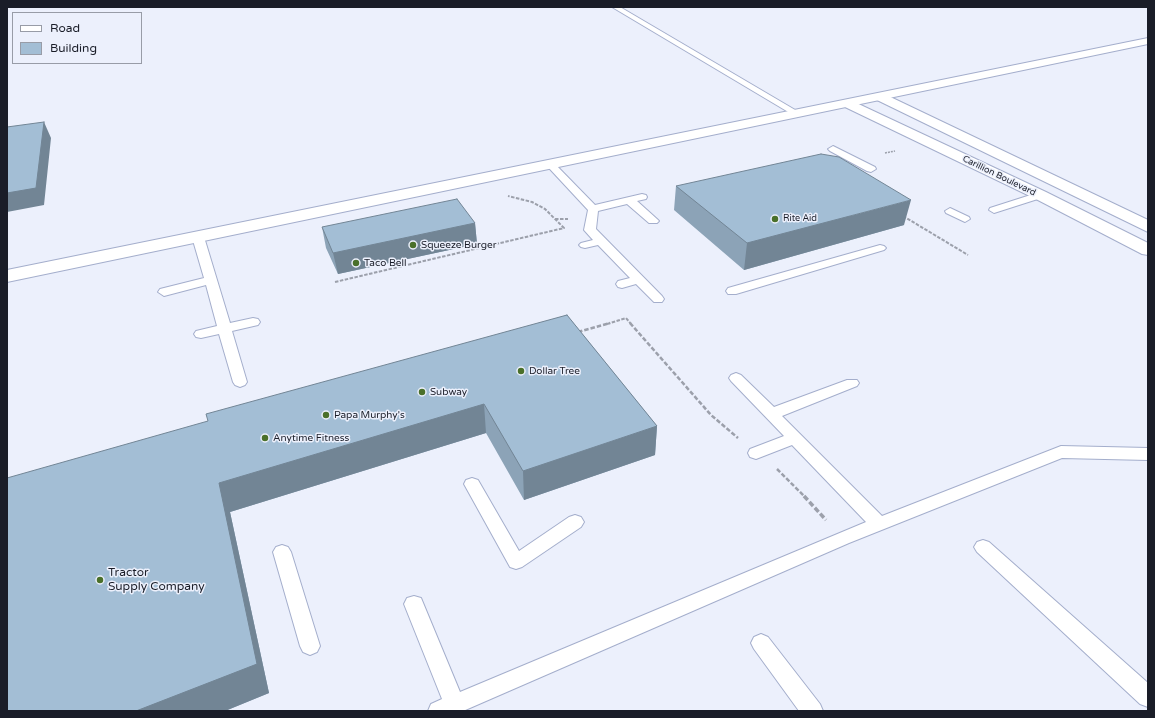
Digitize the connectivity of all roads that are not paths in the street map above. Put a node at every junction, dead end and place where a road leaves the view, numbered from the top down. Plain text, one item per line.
1 (615, 7) edge
2 (1148, 41) edge
3 (882, 97) junction
4 (850, 104) junction
5 (798, 114) junction
6 (833, 150) dead end
7 (551, 165) junction
8 (871, 169) dead end
9 (1040, 195) junction
10 (642, 197) dead end
11 (630, 200) junction
12 (994, 210) dead end
13 (950, 211) dead end
14 (592, 215) junction
15 (964, 219) dead end
16 (652, 221) dead end
17 (1148, 227) edge
18 (198, 237) junction
19 (602, 242) junction
20 (585, 245) dead end
21 (880, 248) dead end
22 (1148, 250) edge
23 (7, 276) edge
24 (638, 279) junction
25 (211, 280) junction
26 (622, 284) dead end
27 (732, 291) dead end
28 (164, 292) dead end
29 (658, 299) dead end
30 (252, 322) dead end
31 (226, 328) junction
32 (201, 334) dead end
33 (736, 378) dead end
34 (240, 382) dead end
35 (852, 383) dead end
36 (771, 414) junction
37 (795, 438) junction
38 (756, 453) road end
39 (1148, 454) edge
40 (472, 484) dead end
41 (574, 522) dead end
42 (879, 524) junction
43 (983, 547) dead end
44 (282, 552) dead end
45 (414, 604) dead end
46 (761, 643) dead end
47 (310, 646) dead end
48 (1148, 697) edge
49 (447, 708) edge
50 (812, 711) edge

1 - 5 lane
2 - 3 main road
3 - 4 main road
3 - 17 main road, Carillion Boulevard
4 - 5 main road
4 - 9 main road, Carillion Boulevard
5 - 7 main road
6 - 8 lane
7 - 14 lane
7 - 18 main road
9 - 12 lane
9 - 22 main road, Carillion Boulevard
10 - 11 lane
11 - 14 lane
11 - 16 lane
13 - 15 lane
14 - 19 lane
18 - 23 main road
18 - 25 lane
19 - 20 lane
19 - 24 lane
21 - 27 lane
24 - 26 lane
24 - 29 lane
25 - 28 lane
25 - 31 lane
30 - 31 lane
31 - 32 lane
31 - 34 lane
33 - 36 lane
35 - 36 lane
36 - 37 lane
37 - 38 lane
37 - 42 lane
39 - 42 lane
40 - 41 lane
42 - 49 lane
43 - 48 lane
44 - 47 lane
45 - 49 lane
46 - 50 lane

